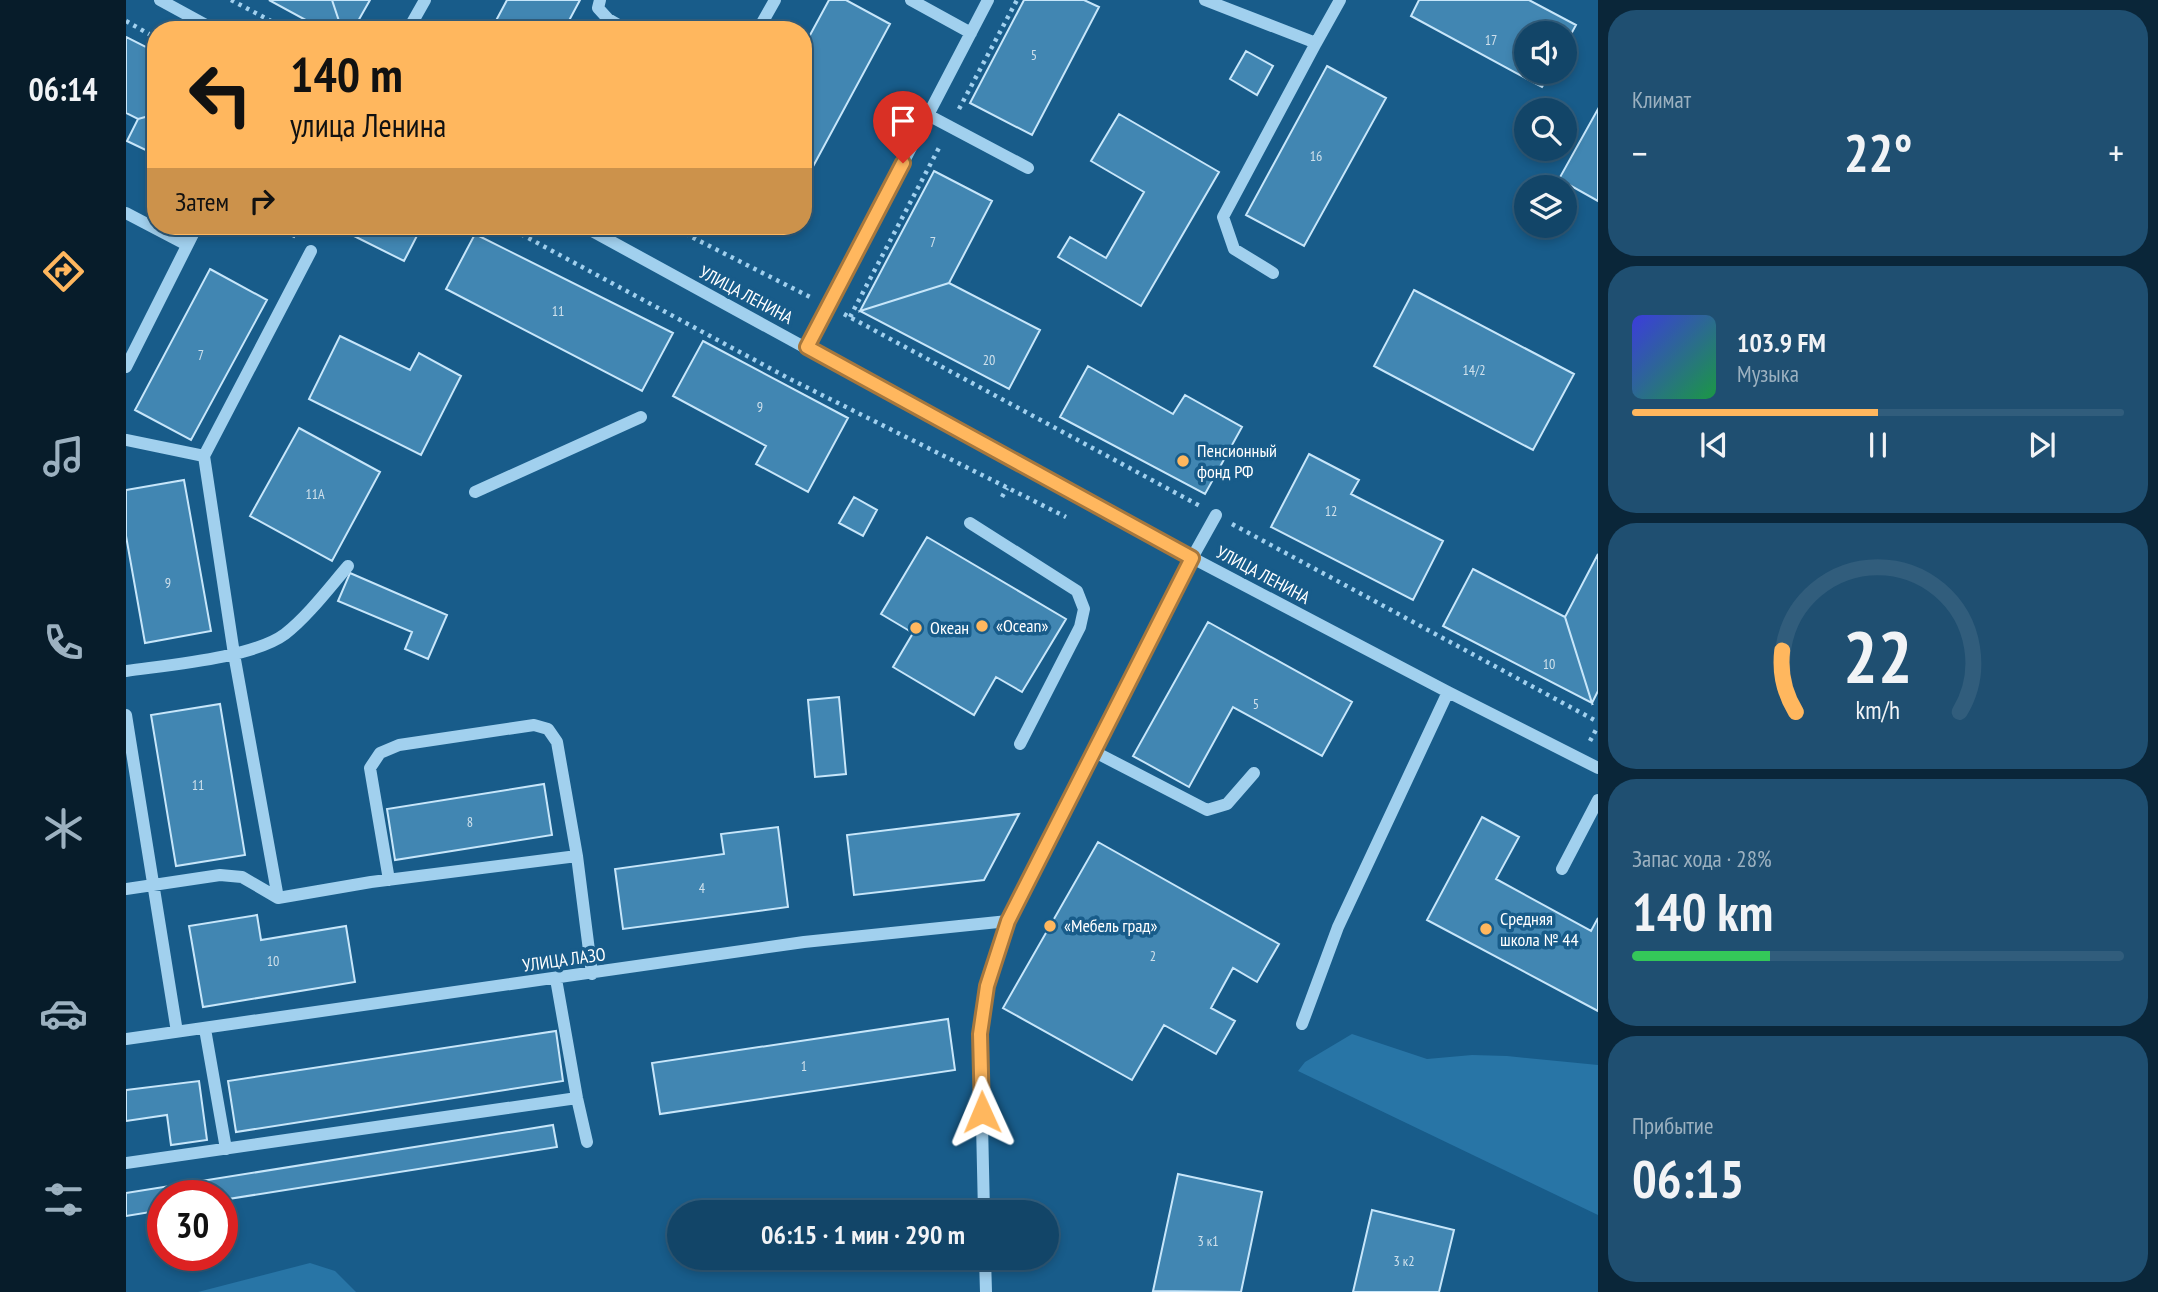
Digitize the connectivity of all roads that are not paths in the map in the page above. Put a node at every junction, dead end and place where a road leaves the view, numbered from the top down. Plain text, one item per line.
1 (160, 0) edge
2 (425, 0) edge
3 (600, 0) edge
4 (775, 0) edge
5 (911, 0) edge
6 (988, 0) edge
7 (1205, 0) edge
8 (1340, 0) edge
9 (198, 21) edge
10 (413, 21) edge
11 (612, 21) edge
12 (763, 21) edge
13 (971, 33) junction
14 (1316, 43) junction
15 (928, 116) junction
16 (1028, 168) dead end
17 (126, 213) edge
18 (147, 224) edge
19 (168, 235) edge
20 (192, 235) edge
21 (600, 235) edge
22 (187, 245) junction
23 (311, 251) dead end
24 (1273, 274) dead end
25 (807, 347) junction
26 (126, 367) edge
27 (641, 417) dead end
28 (126, 440) edge
29 (204, 456) junction
30 (475, 492) dead end
31 (1216, 515) dead end
32 (970, 523) dead end
33 (1192, 558) junction
34 (348, 566) dead end
35 (234, 654) junction
36 (126, 671) edge
37 (1448, 692) junction
38 (126, 715) edge
39 (1020, 744) dead end
40 (1093, 751) junction
41 (1598, 768) edge
42 (1254, 773) dead end
43 (1598, 800) edge
44 (578, 856) junction
45 (1562, 869) dead end
46 (389, 880) junction
47 (153, 885) junction
48 (126, 889) edge
49 (278, 898) junction
50 (1008, 921) junction
51 (592, 974) junction
52 (556, 979) junction
53 (1302, 1024) dead end
54 (205, 1029) junction
55 (177, 1032) junction
56 (126, 1039) edge
57 (577, 1098) junction
58 (587, 1142) dead end
59 (226, 1149) junction
60 (126, 1163) edge
61 (985, 1200) edge
62 (985, 1270) edge
63 (986, 1292) edge

1 - 9 street
2 - 10 street
3 - 11 street
4 - 12 street
5 - 13 street
6 - 13 street
7 - 14 street
8 - 14 street
13 - 15 street
14 - 24 street
15 - 16 street
15 - 25 street
17 - 18 street
19 - 22 street
20 - 22 street
21 - 25 street, УЛИЦА ЛЕНИНА
22 - 26 street
23 - 29 street
25 - 33 street, УЛИЦА ЛЕНИНА
27 - 30 street
28 - 29 street
29 - 35 street
31 - 33 street
32 - 39 street
33 - 37 street, УЛИЦА ЛЕНИНА
33 - 40 street
34 - 35 street
35 - 36 street
35 - 49 street
37 - 41 street, УЛИЦА ЛЕНИНА
37 - 53 street
38 - 47 street
40 - 42 street
40 - 50 street
43 - 45 street
44 - 46 street
44 - 46 street
44 - 51 street
46 - 49 street
47 - 48 street
47 - 49 street
47 - 55 street
50 - 51 street, УЛИЦА ЛАЗО
50 - 61 street
51 - 52 street, УЛИЦА ЛАЗО
52 - 54 street, УЛИЦА ЛАЗО
52 - 57 street
54 - 55 street, УЛИЦА ЛАЗО
54 - 59 street
55 - 56 street, УЛИЦА ЛАЗО
57 - 58 street
57 - 59 street
59 - 60 street
62 - 63 street

